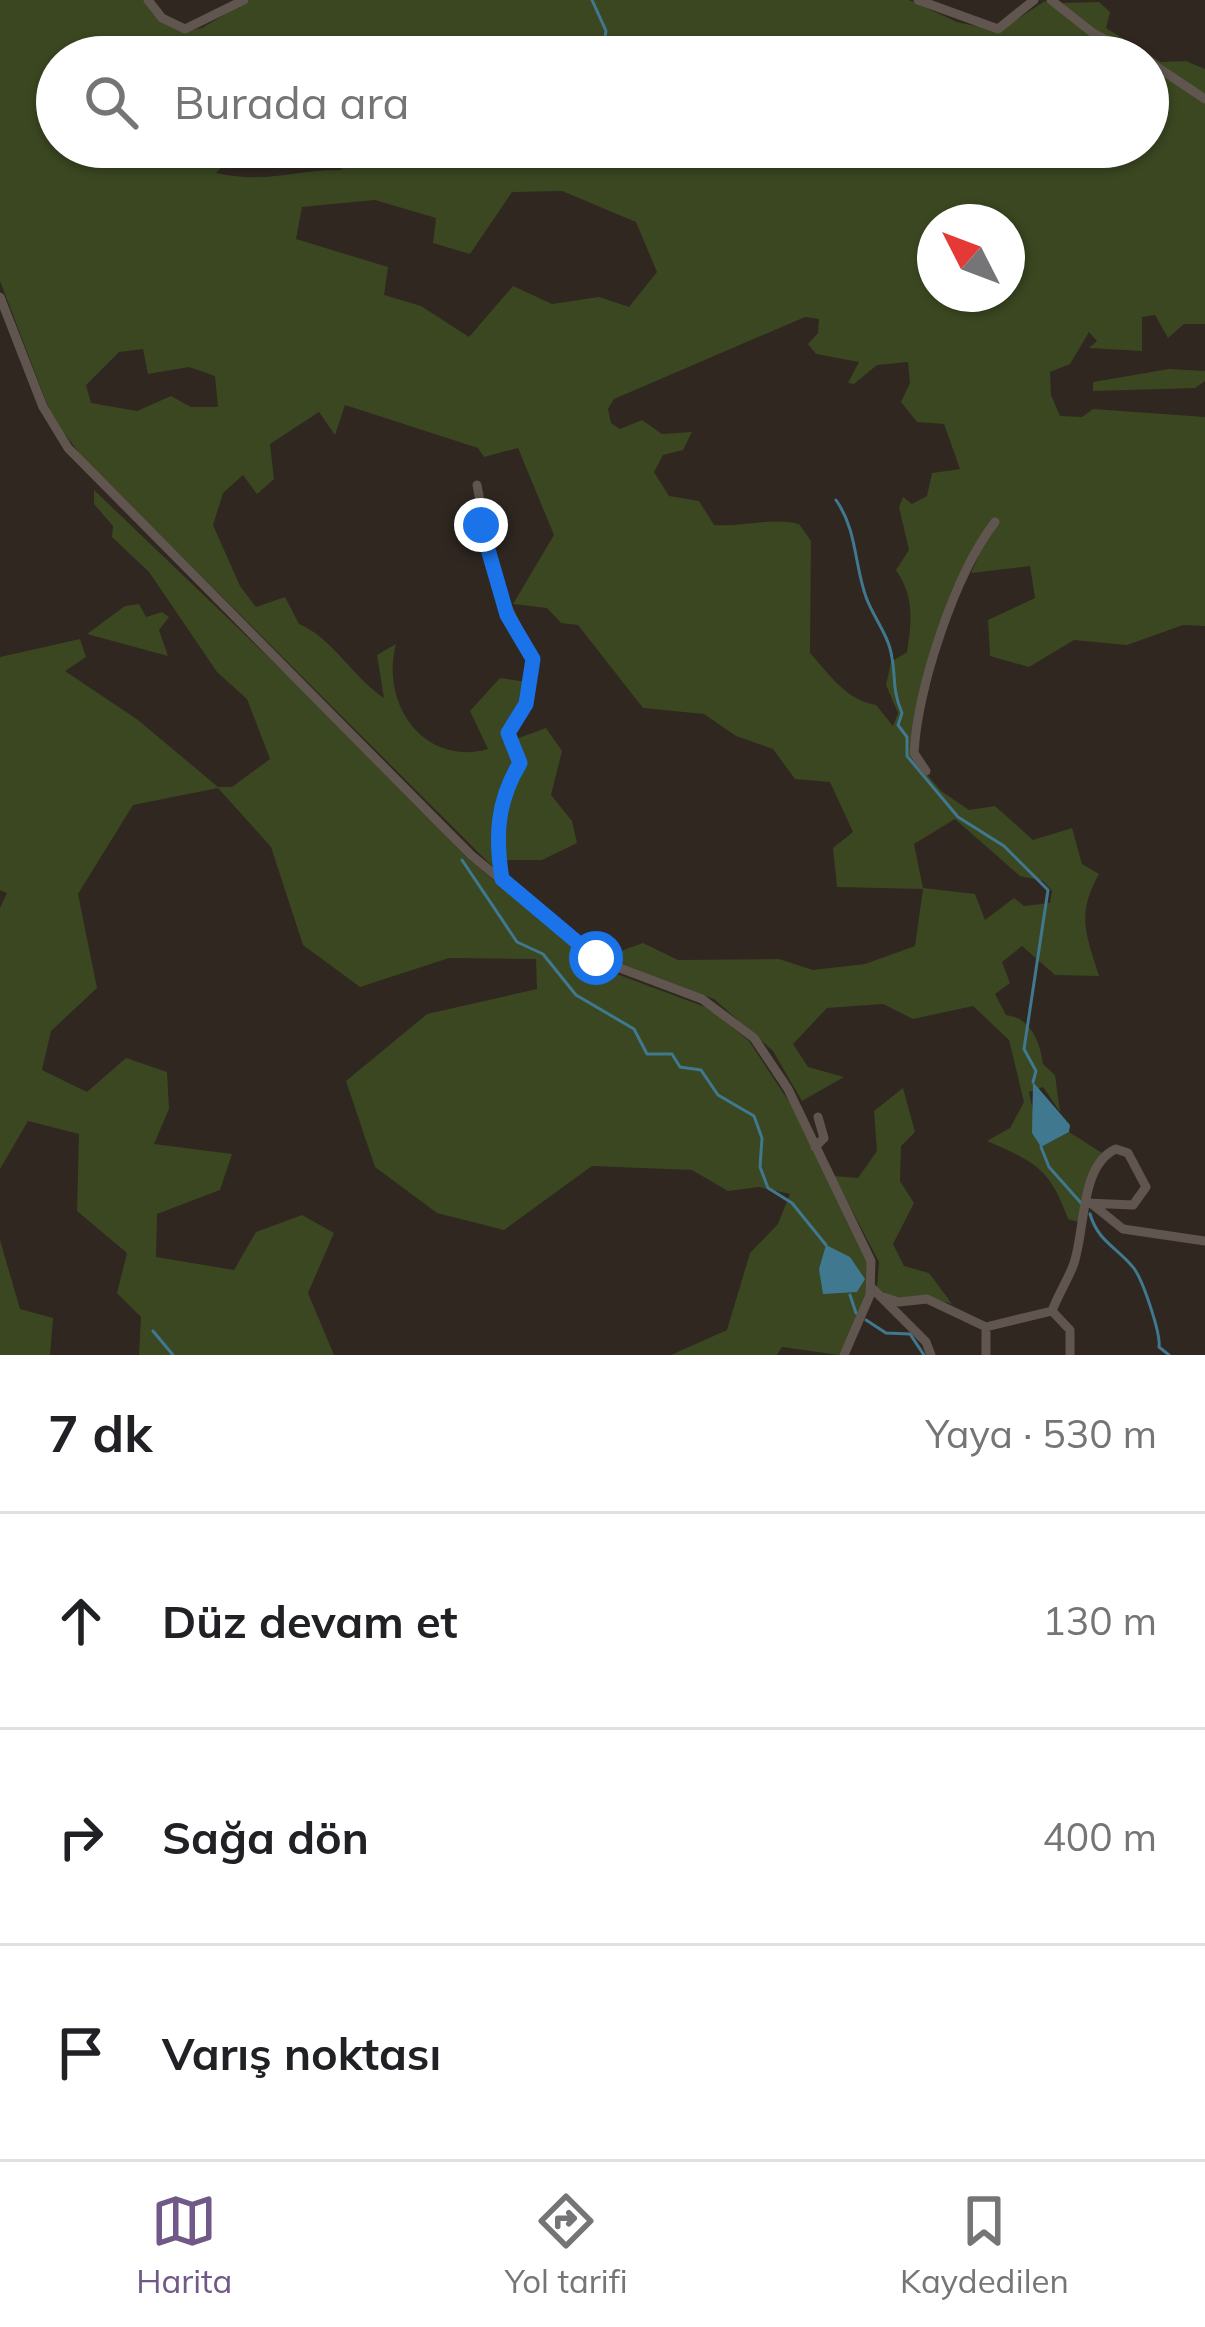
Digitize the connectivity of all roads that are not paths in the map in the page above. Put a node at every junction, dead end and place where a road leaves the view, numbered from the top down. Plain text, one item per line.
1 (148, 0) edge
2 (244, 0) edge
3 (918, 0) edge
4 (1034, 0) edge
5 (1051, 0) edge
6 (1099, 36) edge
7 (1169, 75) edge
8 (1205, 100) edge
9 (0, 297) edge
10 (477, 485) dead end
11 (995, 522) dead end
12 (926, 771) dead end
13 (502, 879) junction
14 (818, 1117) dead end
15 (815, 1147) junction
16 (1087, 1203) junction
17 (1205, 1241) edge
18 (872, 1288) junction
19 (883, 1297) junction
20 (1052, 1311) junction
21 (986, 1328) junction
22 (849, 1351) edge
23 (931, 1355) edge
24 (986, 1355) edge
25 (1070, 1355) edge

1 - 2 street
3 - 4 street
5 - 6 street
7 - 8 street
9 - 13 street
10 - 13 street
11 - 12 street
13 - 15 street
14 - 15 street
15 - 18 street
16 - 16 street
16 - 17 street
16 - 20 street
18 - 19 street
18 - 22 street
19 - 21 street
19 - 23 street
20 - 21 street
20 - 25 street
21 - 24 street

